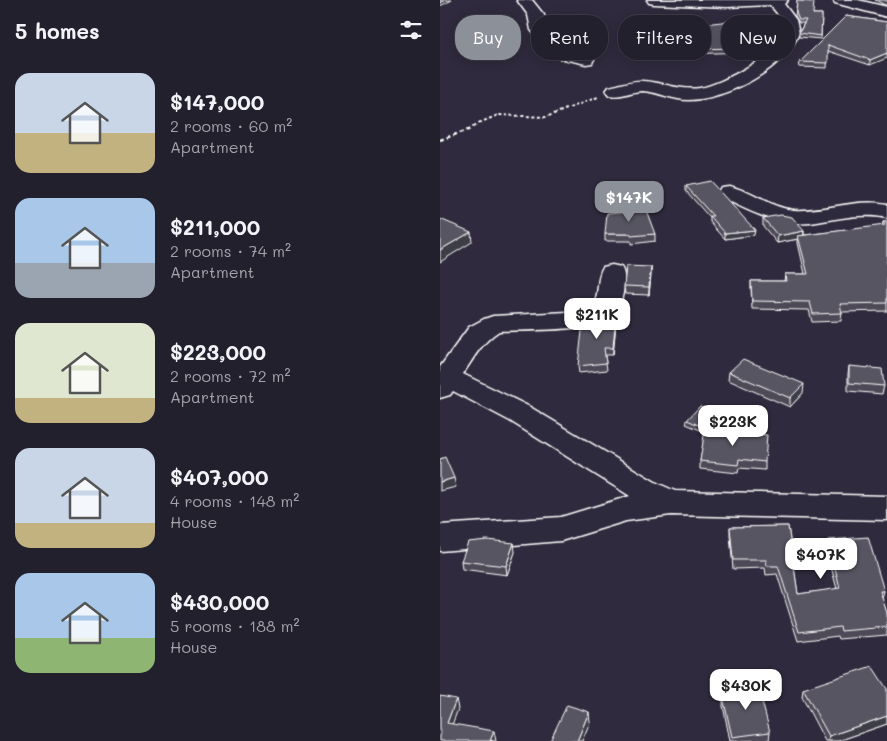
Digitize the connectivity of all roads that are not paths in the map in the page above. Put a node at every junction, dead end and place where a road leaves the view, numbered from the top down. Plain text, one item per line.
1 (524, 0) edge
2 (654, 0) edge
3 (675, 0) edge
4 (778, 0) edge
5 (840, 0) edge
6 (887, 12) edge
7 (536, 15) edge
8 (615, 91) road end
9 (728, 192) dead end
10 (887, 211) edge
11 (612, 272) dead end
12 (444, 384) edge
13 (671, 502) junction
14 (887, 508) edge
15 (440, 538) edge

1 - 7 street
2 - 3 street
3 - 4 street
4 - 8 street
5 - 6 street
9 - 10 street
11 - 12 street
12 - 13 street
13 - 14 street
13 - 15 street

